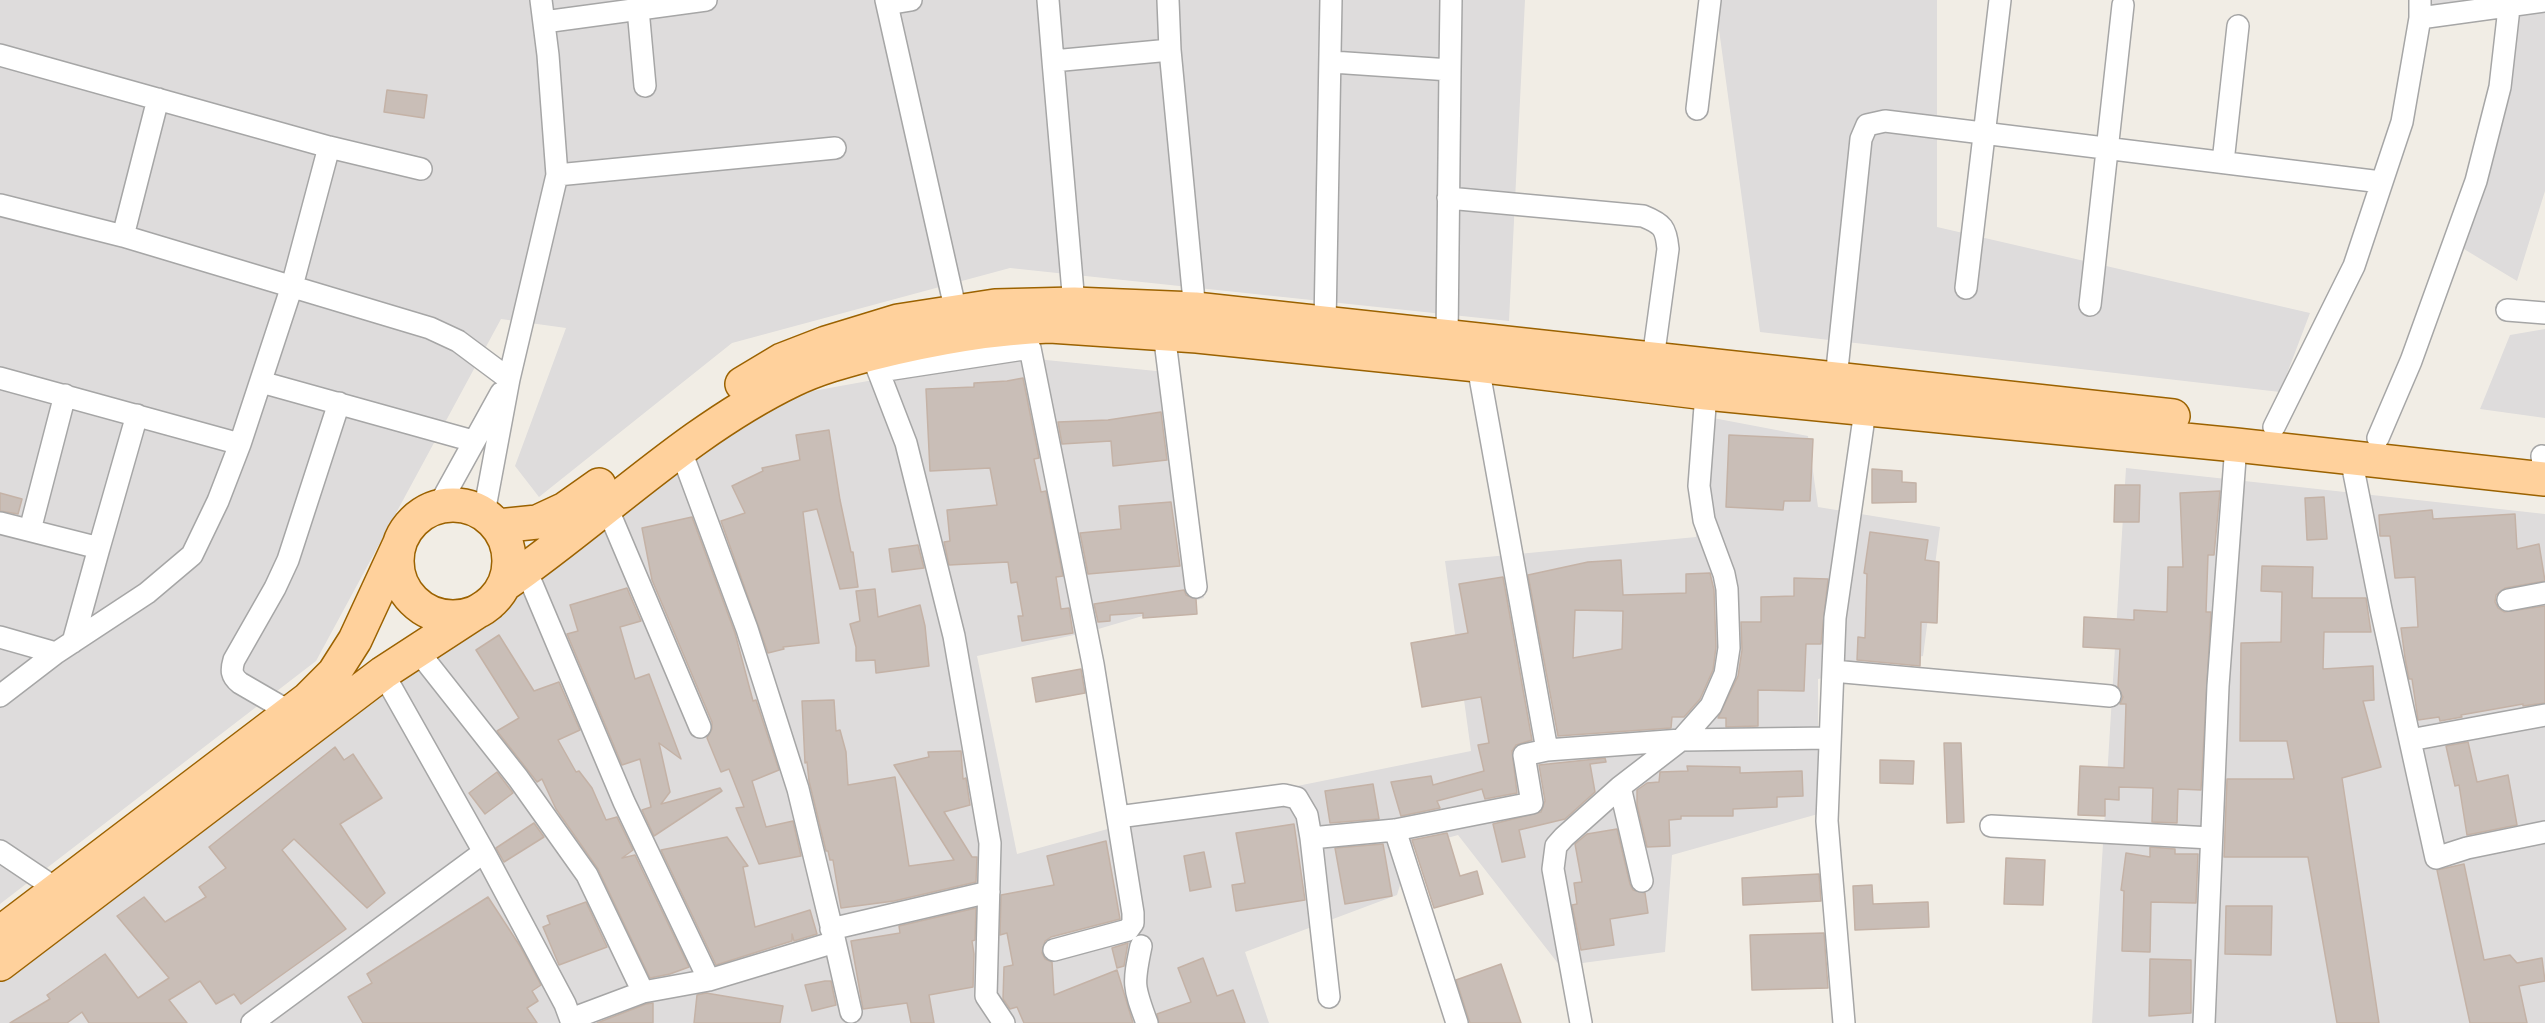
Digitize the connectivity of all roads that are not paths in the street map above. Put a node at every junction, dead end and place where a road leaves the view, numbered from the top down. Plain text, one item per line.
1 (541, 0) edge
2 (706, 0) edge
3 (910, 0) edge
4 (1048, 0) edge
5 (1168, 0) edge
6 (1331, 0) edge
7 (1450, 0) edge
8 (1710, 0) edge
9 (2000, 0) edge
10 (887, 2) edge
11 (2545, 2) edge
12 (2123, 5) dead end
13 (2509, 8) junction
14 (638, 9) junction
15 (2420, 9) edge
16 (544, 22) junction
17 (2238, 26) dead end
18 (1170, 50) junction
19 (0, 55) edge
20 (1053, 61) junction
21 (1332, 62) junction
22 (1450, 70) junction
23 (645, 86) dead end
24 (158, 99) junction
25 (1697, 109) dead end
26 (1983, 132) junction
27 (329, 147) junction
28 (835, 148) dead end
29 (2108, 148) junction
30 (2223, 162) junction
31 (421, 169) dead end
32 (557, 175) junction
33 (2381, 182) junction
34 (1448, 198) junction
35 (0, 205) edge
36 (123, 236) junction
37 (292, 286) junction
38 (1966, 288) dead end
39 (1074, 304) junction
40 (2090, 304) dead end
41 (2507, 310) dead end
42 (956, 312) junction
43 (2545, 313) edge
44 (1196, 323) junction
45 (1325, 324) junction
46 (1027, 327) junction
47 (1164, 333) junction
48 (1466, 347) junction
49 (869, 353) junction
50 (1653, 359) junction
51 (0, 378) edge
52 (509, 379) junction
53 (1836, 379) junction
54 (261, 382) junction
55 (1706, 393) junction
56 (65, 395) junction
57 (1868, 396) junction
58 (339, 404) junction
59 (136, 415) junction
60 (2274, 427) junction
61 (2378, 438) junction
62 (473, 441) junction
63 (240, 444) junction
64 (2236, 445) junction
65 (681, 451) junction
66 (2351, 458) junction
67 (2544, 470) edge
68 (606, 505) junction
69 (438, 507) junction
70 (491, 520) junction
71 (0, 523) edge
72 (30, 530) junction
73 (399, 545) junction
74 (99, 548) junction
75 (506, 586) junction
76 (1196, 587) dead end
77 (2545, 592) edge
78 (2508, 600) dead end
79 (0, 637) edge
80 (64, 647) junction
81 (417, 650) junction
82 (1833, 671) junction
83 (383, 673) junction
84 (0, 696) edge
85 (2110, 696) dead end
86 (290, 712) junction
87 (2545, 715) edge
88 (700, 727) dead end
89 (1830, 738) junction
90 (1682, 740) junction
91 (2410, 740) junction
92 (1547, 750) junction
93 (1620, 787) junction
94 (1118, 817) junction
95 (1991, 826) dead end
96 (1395, 830) junction
97 (2545, 832) edge
98 (1311, 838) junction
99 (2211, 838) junction
100 (0, 851) edge
101 (484, 852) junction
102 (1642, 881) dead end
103 (989, 892) junction
104 (68, 897) junction
105 (0, 933) edge
106 (833, 935) junction
107 (1142, 946) dead end
108 (1054, 950) dead end
109 (0, 964) edge
110 (709, 980) junction
111 (643, 992) junction
112 (986, 996) junction
113 (1329, 997) dead end
114 (851, 1012) dead end
115 (276, 1016) edge
116 (572, 1021) edge
117 (252, 1023) edge
118 (982, 1023) edge
119 (1004, 1023) edge
120 (1147, 1023) edge
121 (1457, 1023) edge
122 (1581, 1023) edge
123 (1844, 1023) edge
124 (2204, 1023) edge

1 - 16 street
2 - 14 street
3 - 10 street
4 - 20 street
5 - 18 street
6 - 21 street
7 - 22 street
8 - 25 street
9 - 26 street
10 - 42 street
11 - 13 street
12 - 29 street
13 - 15 street
13 - 61 street
14 - 16 street
14 - 23 street
15 - 33 street
16 - 32 street
17 - 30 street
18 - 20 street
18 - 44 street
19 - 24 street
20 - 39 street
21 - 22 street
21 - 45 street
22 - 34 street
24 - 27 street
24 - 36 street
26 - 29 street
26 - 38 street
26 - 53 street
27 - 31 street
27 - 37 street
28 - 32 street
29 - 30 street
29 - 40 street
30 - 33 street
32 - 52 street
33 - 60 street
34 - 48 street
34 - 50 street
35 - 36 street
36 - 37 street
37 - 52 street
37 - 54 street
39 - 44 main road
39 - 46 main road
41 - 43 street
42 - 46 main road
42 - 49 main road
44 - 45 main road
44 - 47 main road
44 - 48 main road
45 - 48 main road
46 - 47 main road
46 - 49 main road
46 - 94 street
47 - 76 street
48 - 50 main road
48 - 55 main road
48 - 92 street
49 - 65 main road
49 - 70 main road
49 - 103 street
50 - 53 main road
51 - 56 street
52 - 62 street
52 - 70 street
53 - 57 main road
54 - 58 street
54 - 63 street
55 - 57 main road
55 - 90 street
56 - 59 street
56 - 72 street
57 - 60 main road
57 - 64 main road
57 - 82 street
58 - 62 street
58 - 86 street
59 - 63 street
59 - 74 street
60 - 61 main road
61 - 67 main road
62 - 69 street
63 - 80 street
64 - 66 main road
64 - 99 street
65 - 68 main road
65 - 106 street
66 - 67 main road
66 - 91 street
68 - 75 main road
68 - 88 street
69 - 70 main road
69 - 73 main road
70 - 75 main road
71 - 72 street
72 - 74 street
73 - 75 main road
73 - 86 main road
74 - 80 street
75 - 81 main road
75 - 110 street
77 - 78 street
79 - 80 street
80 - 84 street
81 - 83 main road
81 - 111 street
82 - 85 street
82 - 89 street
83 - 101 street
83 - 104 main road
86 - 104 main road
87 - 91 street
89 - 90 street
89 - 123 street
90 - 92 street
90 - 93 street
91 - 97 street
92 - 96 street
93 - 102 street
93 - 122 street
94 - 98 street
94 - 108 street
95 - 99 street
96 - 98 street
96 - 121 street
98 - 113 street
99 - 124 street
100 - 104 street
101 - 115 street
101 - 116 street
103 - 106 street
103 - 112 street
104 - 105 main road
104 - 109 main road
106 - 110 street
106 - 114 street
107 - 120 street
110 - 111 street
111 - 116 street
112 - 118 street
112 - 119 street
115 - 117 street

